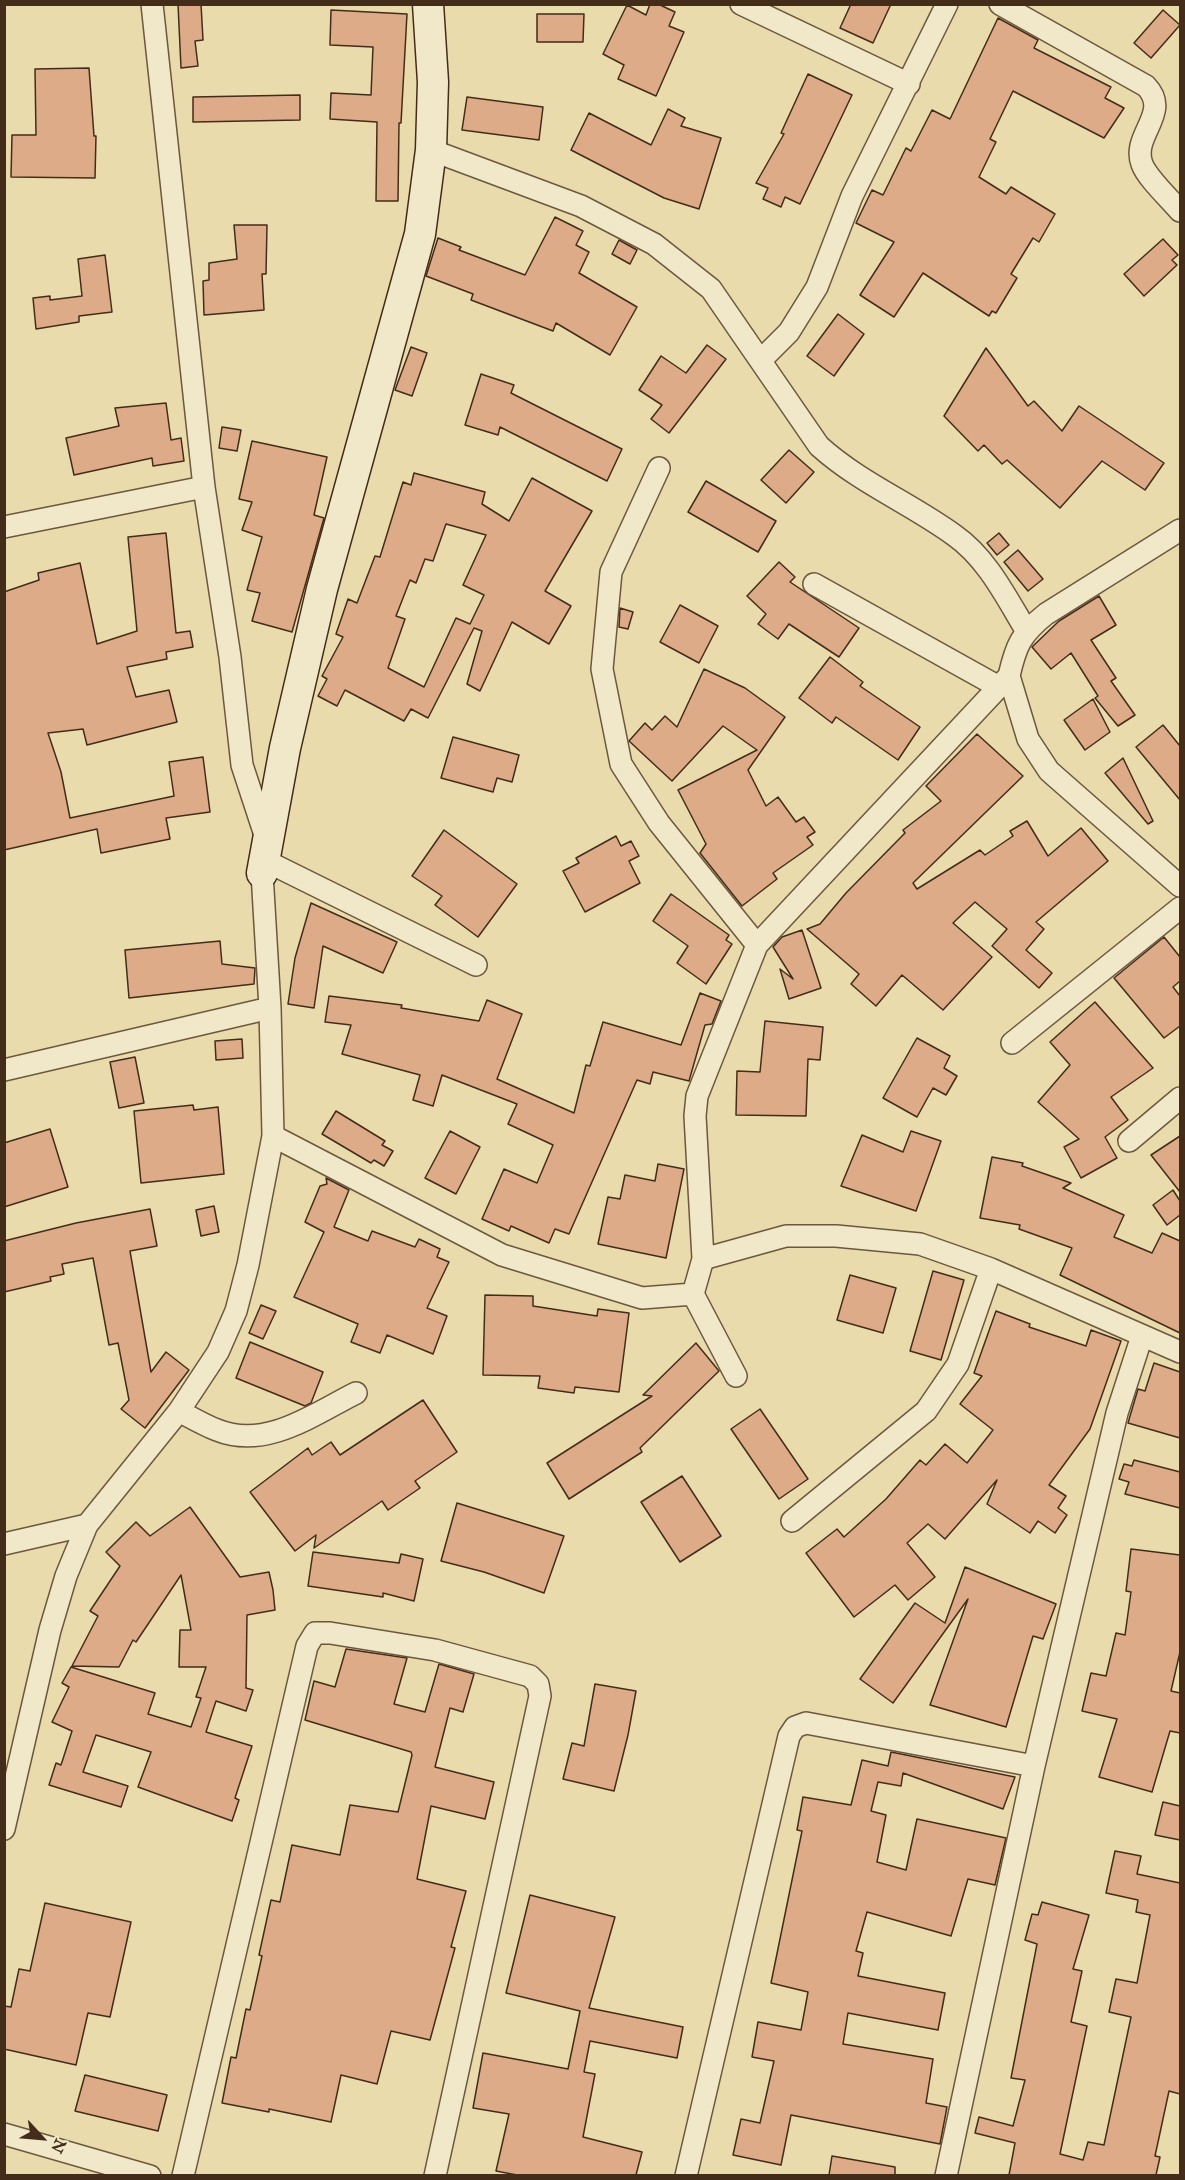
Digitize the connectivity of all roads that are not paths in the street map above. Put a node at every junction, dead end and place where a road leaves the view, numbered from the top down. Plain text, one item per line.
1 (152, 4) edge
2 (428, 4) edge
3 (741, 4) edge
4 (946, 4) edge
5 (1000, 4) edge
6 (909, 84) junction
7 (431, 150) junction
8 (1180, 211) edge
9 (761, 360) junction
10 (659, 468) dead end
11 (204, 488) junction
12 (4, 527) edge
13 (1180, 531) edge
14 (814, 584) dead end
15 (1026, 630) junction
16 (1003, 681) junction
17 (265, 858) junction
18 (1180, 886) edge
19 (1180, 908) edge
20 (758, 945) junction
21 (476, 965) dead end
22 (270, 1008) junction
23 (1012, 1043) dead end
24 (4, 1070) edge
25 (1180, 1098) edge
26 (273, 1136) junction
27 (1130, 1141) dead end
28 (703, 1259) junction
29 (991, 1269) junction
30 (693, 1294) junction
31 (1142, 1336) junction
32 (1180, 1352) edge
33 (736, 1376) dead end
34 (356, 1393) dead end
35 (179, 1411) junction
36 (792, 1521) dead end
37 (87, 1525) junction
38 (4, 1544) edge
39 (1034, 1766) junction
40 (4, 1829) edge
41 (4, 2134) edge
42 (150, 2175) edge
43 (183, 2175) edge
44 (435, 2175) edge
45 (686, 2175) edge
46 (946, 2175) edge

1 - 11 street
2 - 7 street
3 - 6 street
4 - 6 street
5 - 8 street
6 - 9 street
7 - 9 street
7 - 17 street
9 - 15 street
10 - 20 street
11 - 12 street
11 - 17 street
13 - 15 street
14 - 16 street
15 - 16 street
16 - 18 street
16 - 20 street
17 - 21 street
17 - 22 street
19 - 23 street
20 - 28 street
22 - 24 street
22 - 26 street
25 - 27 street
26 - 30 street
26 - 35 street
28 - 29 street
28 - 30 street
29 - 31 street
29 - 36 street
30 - 33 street
31 - 32 street
31 - 39 street
34 - 35 street
35 - 37 street
37 - 38 street
37 - 40 street
39 - 45 street
39 - 46 street
41 - 42 street
43 - 44 street

